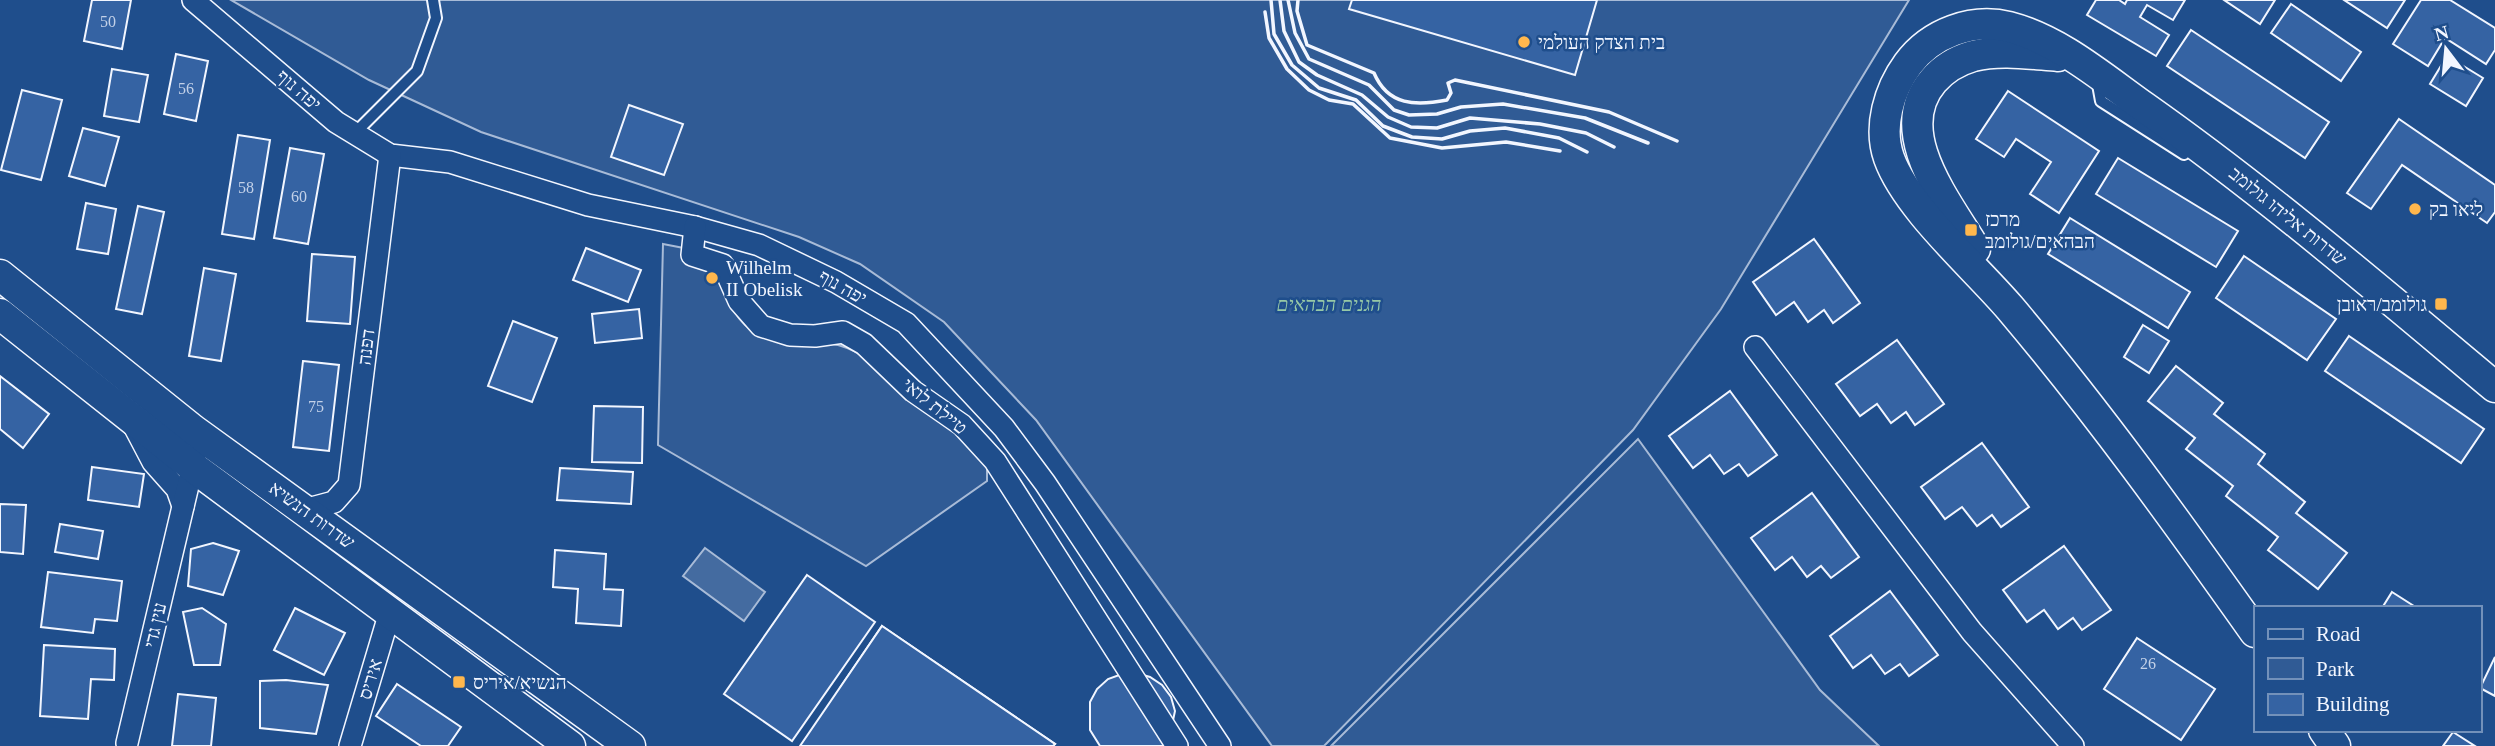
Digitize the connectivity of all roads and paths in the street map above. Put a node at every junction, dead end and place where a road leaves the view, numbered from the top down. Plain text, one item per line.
1 (193, 0) edge
2 (433, 0) edge
3 (2084, 65) junction
4 (355, 133) junction
5 (390, 155) junction
6 (2192, 158) dead end
7 (2203, 165) dead end
8 (2236, 172) junction
9 (695, 227) junction
10 (0, 275) edge
11 (0, 314) edge
12 (1755, 347) dead end
13 (2495, 387) edge
14 (130, 418) junction
15 (192, 430) junction
16 (193, 467) junction
17 (183, 506) junction
18 (304, 510) junction
19 (390, 612) junction
20 (2254, 631) edge
21 (127, 743) dead end
22 (350, 746) edge
23 (570, 746) edge
24 (630, 746) edge
25 (1177, 746) edge
26 (1220, 746) edge
27 (2073, 746) edge

1 - 4 street, יפה נוף
2 - 4 lane
3 - 6 lane
3 - 8 street, שדרות אליהו גולומב
3 - 20 street
4 - 5 street, יפה נוף
5 - 9 street, יפה נוף
5 - 18 street, דפנה
7 - 8 lane
8 - 13 street, שדרות אליהו גולומב
9 - 25 street, טיילת לואי
9 - 26 street, יפה נוף
10 - 15 street, שדרות הנשיא
11 - 14 street, שדרות הנשיא
12 - 27 street
14 - 16 street, שדרות הנשיא
14 - 17 street
15 - 16 street, עין גדי
15 - 18 street, שדרות הנשיא
16 - 17 street, עין גדי
16 - 19 street, שדרות הנשיא
17 - 21 street, עין גדי
18 - 24 street, שדרות הנשיא
19 - 22 street, איריס
19 - 23 street, שדרות הנשיא

